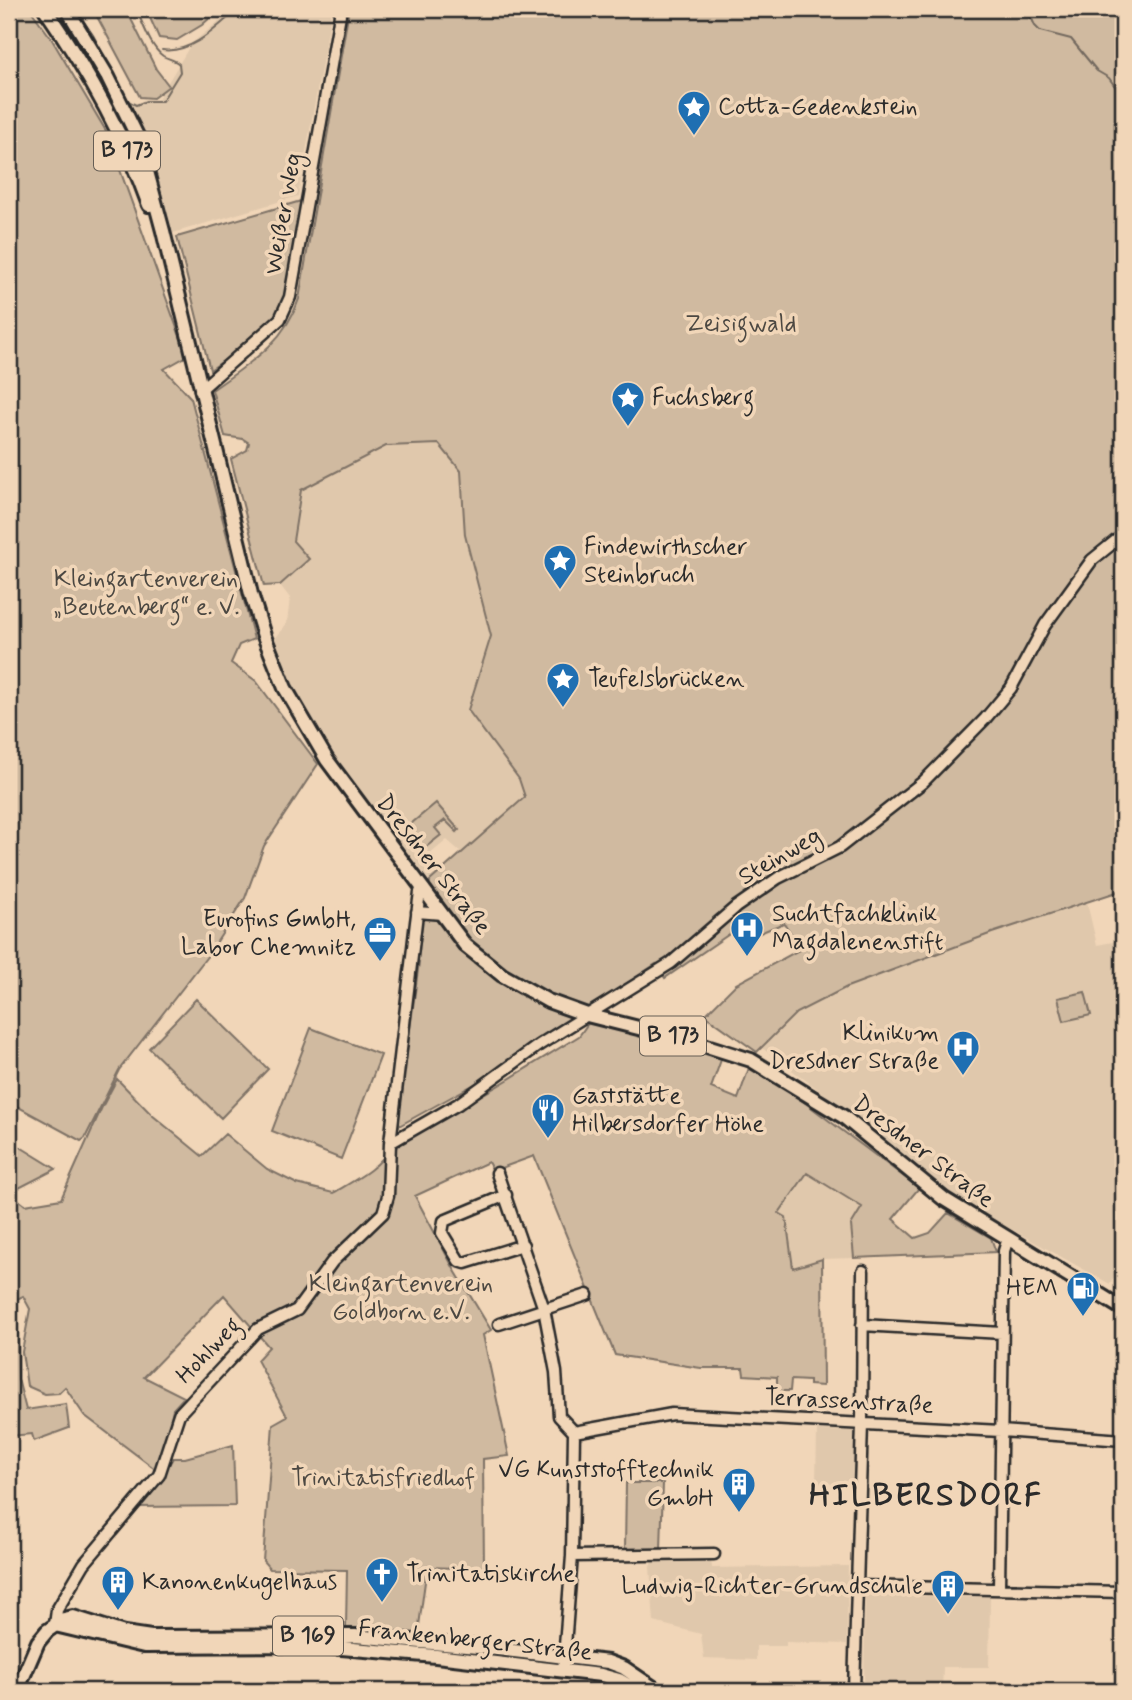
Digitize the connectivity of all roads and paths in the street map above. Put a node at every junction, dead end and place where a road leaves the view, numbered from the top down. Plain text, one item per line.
1 (45, 9) edge
2 (67, 9) edge
3 (341, 9) edge
4 (167, 254) junction
5 (200, 390) junction
6 (1123, 535) edge
7 (424, 889) junction
8 (417, 912) junction
9 (442, 914) junction
10 (587, 1015) junction
11 (390, 1143) junction
12 (497, 1173) dead end
13 (506, 1195) junction
14 (1008, 1238) junction
15 (523, 1245) junction
16 (863, 1270) dead end
17 (587, 1295) dead end
18 (544, 1308) junction
19 (1123, 1309) edge
20 (499, 1324) dead end
21 (862, 1325) junction
22 (1002, 1333) junction
23 (862, 1424) junction
24 (1001, 1431) junction
25 (574, 1432) junction
26 (1123, 1440) edge
27 (714, 1554) dead end
28 (572, 1556) junction
29 (856, 1586) junction
30 (999, 1588) junction
31 (1123, 1592) edge
32 (55, 1625) junction
33 (564, 1657) junction
34 (563, 1671) junction
35 (15, 1686) edge
36 (638, 1691) edge
37 (659, 1691) edge
38 (854, 1691) edge

1 - 4 main road, B 173
2 - 4 main road, B 173
3 - 5 street, Weißer Weg
4 - 5 main road, Dresdner Straße / B 173
5 - 7 main road, Dresdner Straße / B 173
6 - 10 street, Steinweg
7 - 8 street, Hohlweg
7 - 9 main road, Dresdner Straße / B 173
8 - 9 street
8 - 11 street, Hohlweg
9 - 10 main road, Dresdner Straße / B 173
10 - 11 street, Steinweg
10 - 14 main road, Dresdner Straße / B 173
11 - 32 street, Hohlweg
12 - 13 street
13 - 15 street
13 - 15 street
14 - 19 main road, Dresdner Straße / B 173
14 - 22 street
15 - 18 street
16 - 21 street
17 - 18 street
18 - 20 street
18 - 25 street
21 - 22 street
21 - 23 street
22 - 24 street
23 - 24 street, Terrassenstraße
23 - 25 street, Terrassenstraße
23 - 29 street
24 - 26 street, Terrassenstraße
24 - 30 street
25 - 28 street
27 - 28 street
28 - 33 street
29 - 30 street
29 - 38 street
30 - 31 street
32 - 33 main road, Frankenberger Straße / B 169
32 - 34 main road, Frankenberger Straße / B 169
32 - 35 main road
33 - 34 street
33 - 37 main road, Frankenberger Straße / B 169
34 - 36 main road, Frankenberger Straße / B 169

